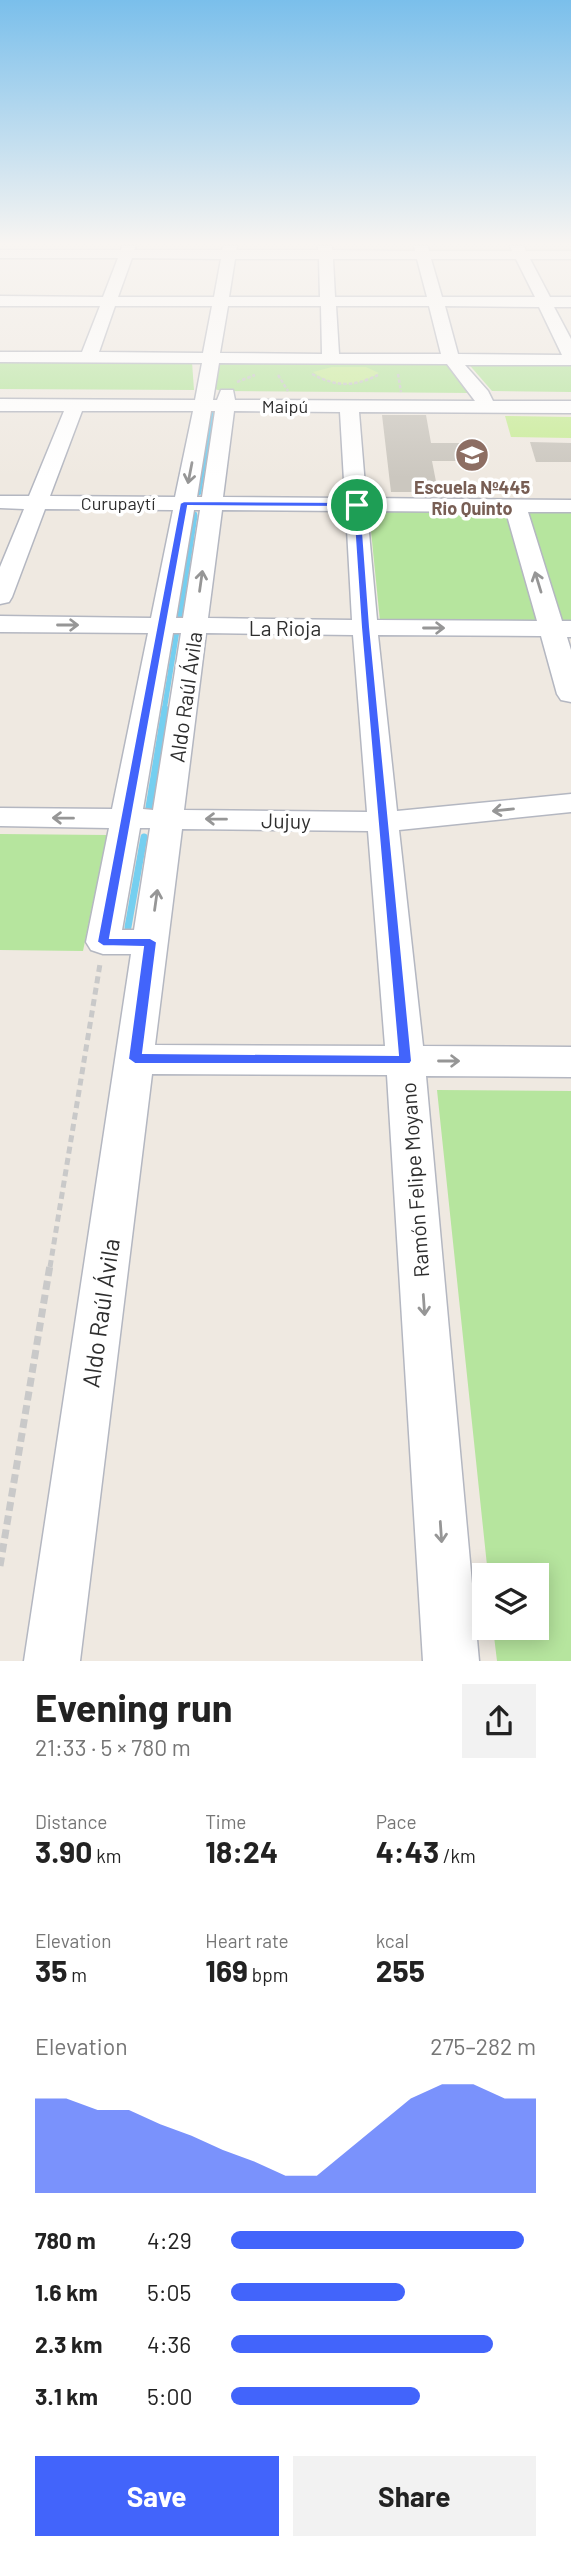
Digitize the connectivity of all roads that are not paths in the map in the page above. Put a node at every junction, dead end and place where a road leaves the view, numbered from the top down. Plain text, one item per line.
1 (101, 324) edge
2 (216, 324) edge
3 (329, 324) edge
4 (440, 324) edge
5 (554, 324) edge
6 (0, 357) edge
7 (89, 357) junction
8 (209, 358) junction
9 (331, 358) junction
10 (571, 358) edge
11 (451, 359) junction
12 (0, 393) edge
13 (571, 396) edge
14 (215, 400) junction
15 (484, 401) junction
16 (0, 405) edge
17 (75, 406) junction
18 (349, 407) junction
19 (571, 407) edge
20 (0, 502) edge
21 (35, 503) junction
22 (184, 503) junction
23 (211, 503) junction
24 (357, 505) junction
25 (515, 506) junction
26 (571, 506) edge
27 (0, 597) edge
28 (0, 624) edge
29 (163, 625) junction
30 (195, 626) junction
31 (365, 627) junction
32 (561, 629) edge
33 (571, 694) edge
34 (571, 803) edge
35 (0, 817) edge
36 (127, 818) junction
37 (167, 818) junction
38 (382, 822) junction
39 (149, 954) junction
40 (135, 1059) junction
41 (405, 1061) junction
42 (571, 1062) edge
43 (52, 1661) edge
44 (451, 1661) edge

1 - 7 street
2 - 8 street, Aldo Raúl Ávila
3 - 9 street
4 - 11 street
5 - 10 street
6 - 7 street
7 - 8 street
8 - 9 street
8 - 14 street, Aldo Raúl Ávila
9 - 11 street
10 - 11 street
11 - 15 street
12 - 14 street, Maipú
13 - 15 street, Maipú
14 - 15 street, Maipú
14 - 17 street, Maipú
14 - 18 street, Maipú
14 -> 22 street, Aldo Raúl Ávila
14 - 23 street, Aldo Raúl Ávila
15 - 18 street, Maipú
15 - 19 street, Maipú
16 - 17 street, Maipú
17 - 21 street
18 - 24 street, Ramón Felipe Moyano
20 - 21 street, Curupaytí
21 - 22 street, Curupaytí
21 - 27 street
22 - 23 street, Curupaytí
22 - 29 street, Aldo Raúl Ávila
23 - 24 street, Curupaytí
30 -> 23 street, Aldo Raúl Ávila
24 - 25 street, Curupaytí
24 - 31 street, Ramón Felipe Moyano
25 - 26 street, Curupaytí
32 -> 25 street
28 -> 29 street, La Rioja
29 - 30 street, La Rioja
29 - 36 street, Aldo Raúl Ávila
30 - 31 street, La Rioja
30 - 37 street, Aldo Raúl Ávila
31 -> 32 street, La Rioja
31 - 38 street, Ramón Felipe Moyano
32 - 33 street
34 -> 38 street, Jujuy
36 -> 35 street, Jujuy
36 - 37 street, Jujuy
36 - 39 street, Aldo Raúl Ávila
38 -> 37 street, Jujuy
39 -> 37 street, Aldo Raúl Ávila
38 - 41 street, Ramón Felipe Moyano
39 - 40 street, Aldo Raúl Ávila
40 - 41 street
40 - 43 street, Aldo Raúl Ávila
41 -> 42 street
41 -> 44 street, Ramón Felipe Moyano

